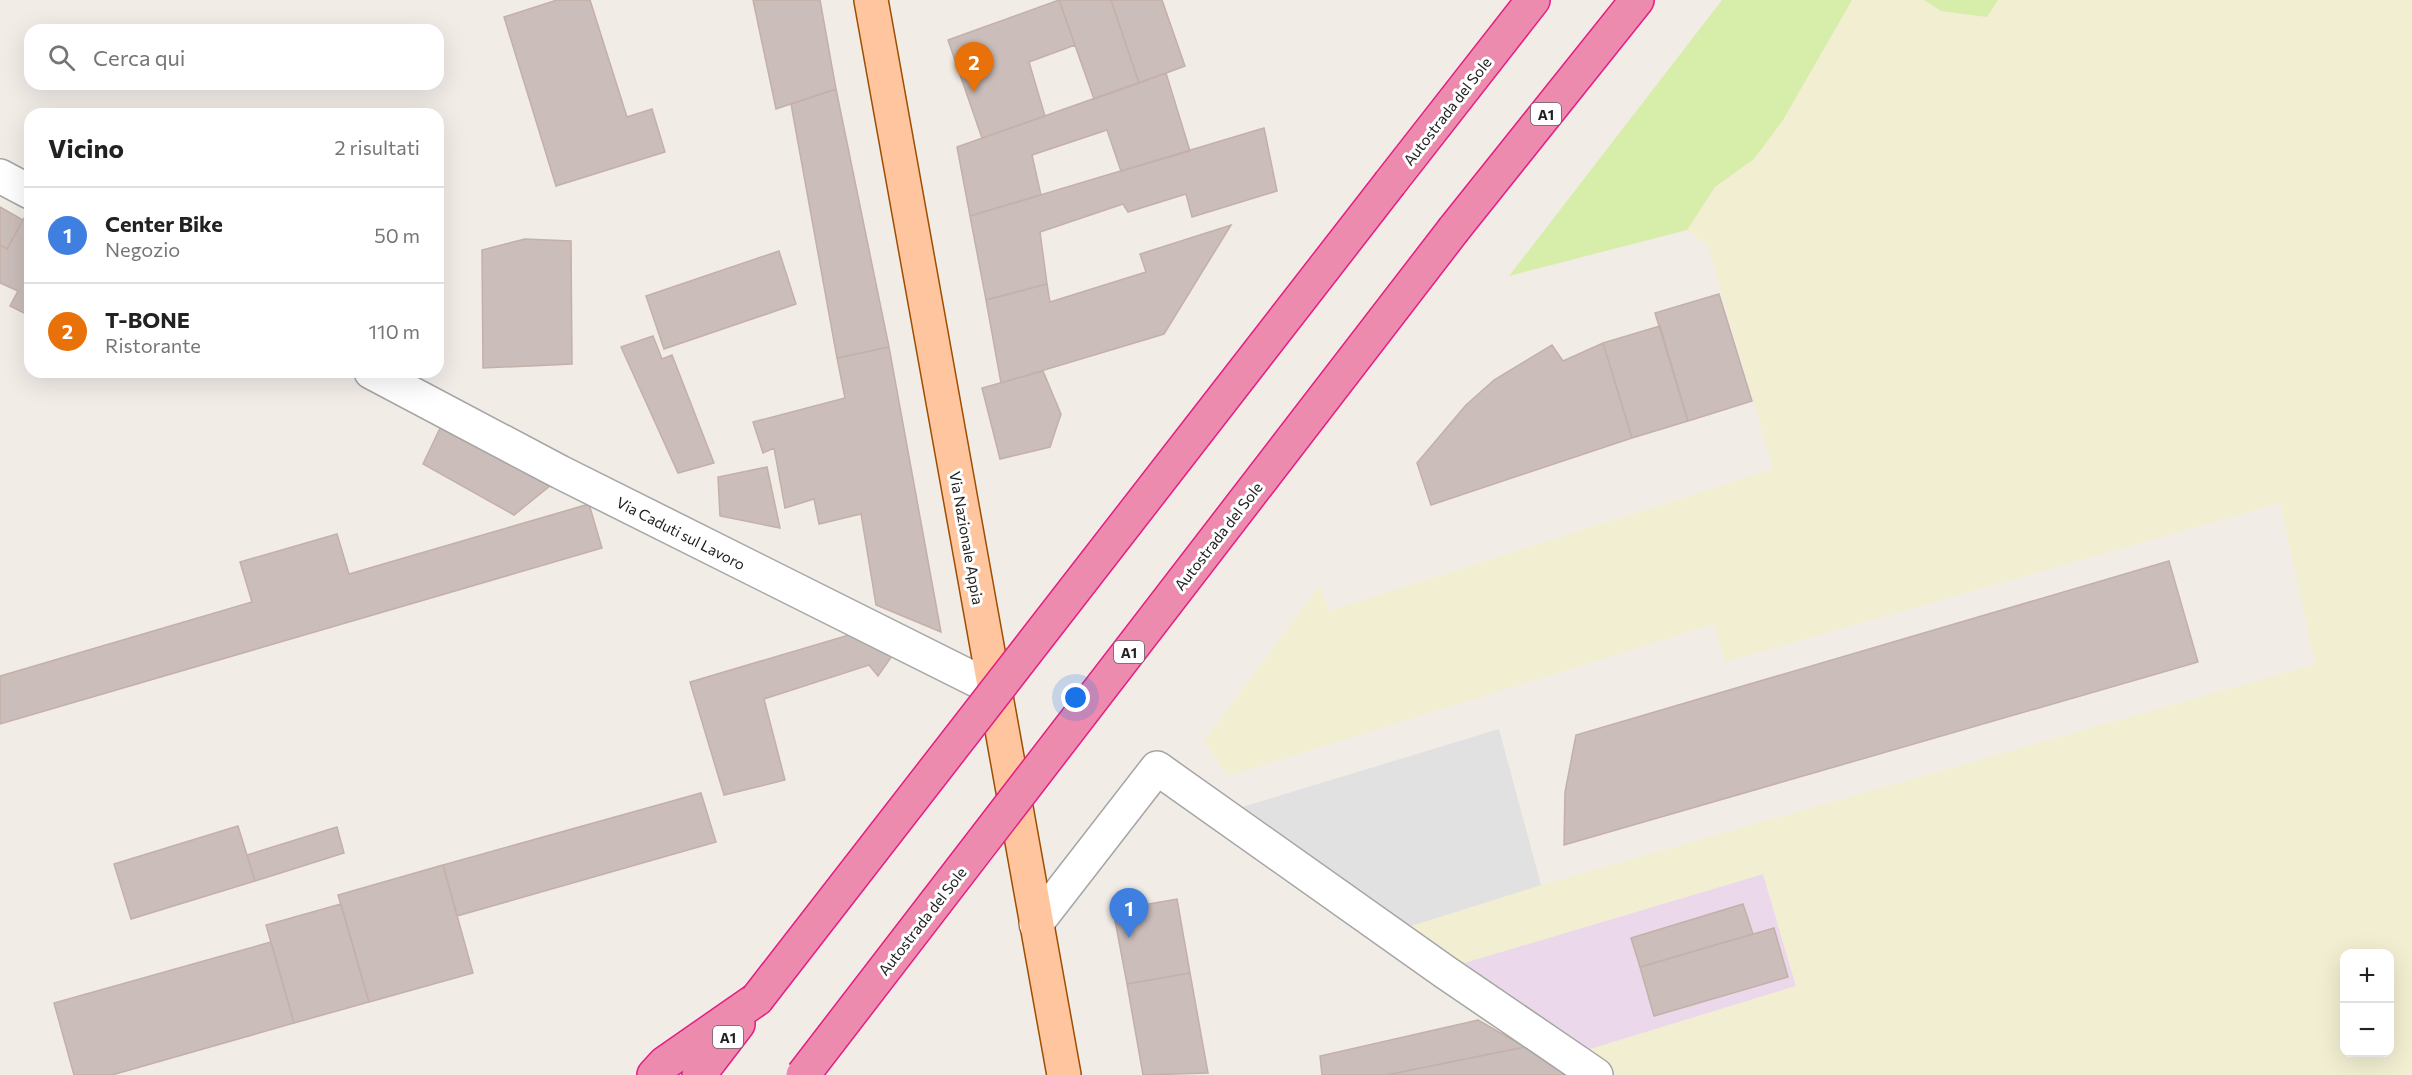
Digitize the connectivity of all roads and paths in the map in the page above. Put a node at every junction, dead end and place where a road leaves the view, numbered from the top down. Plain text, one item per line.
1 (871, 0) edge
2 (1533, 0) edge
3 (1637, 0) edge
4 (0, 176) edge
5 (24, 189) edge
6 (382, 378) edge
7 (994, 689) junction
8 (1036, 924) junction
9 (757, 999) junction
10 (654, 1075) edge
11 (699, 1075) edge
12 (803, 1075) edge
13 (1064, 1075) edge
14 (1596, 1075) edge

1 - 7 main road, Via Nazionale Appia
2 - 9 highway, Autostrada del Sole / A1, bridge
3 - 12 highway, Autostrada del Sole / A1, bridge
4 - 5 street
6 - 7 street, Via Caduti sul Lavoro
7 - 8 main road, Via Nazionale Appia
8 - 13 main road, Via Nazionale Appia
8 - 14 street
9 - 10 highway
9 - 11 highway, Autostrada del Sole / A1

